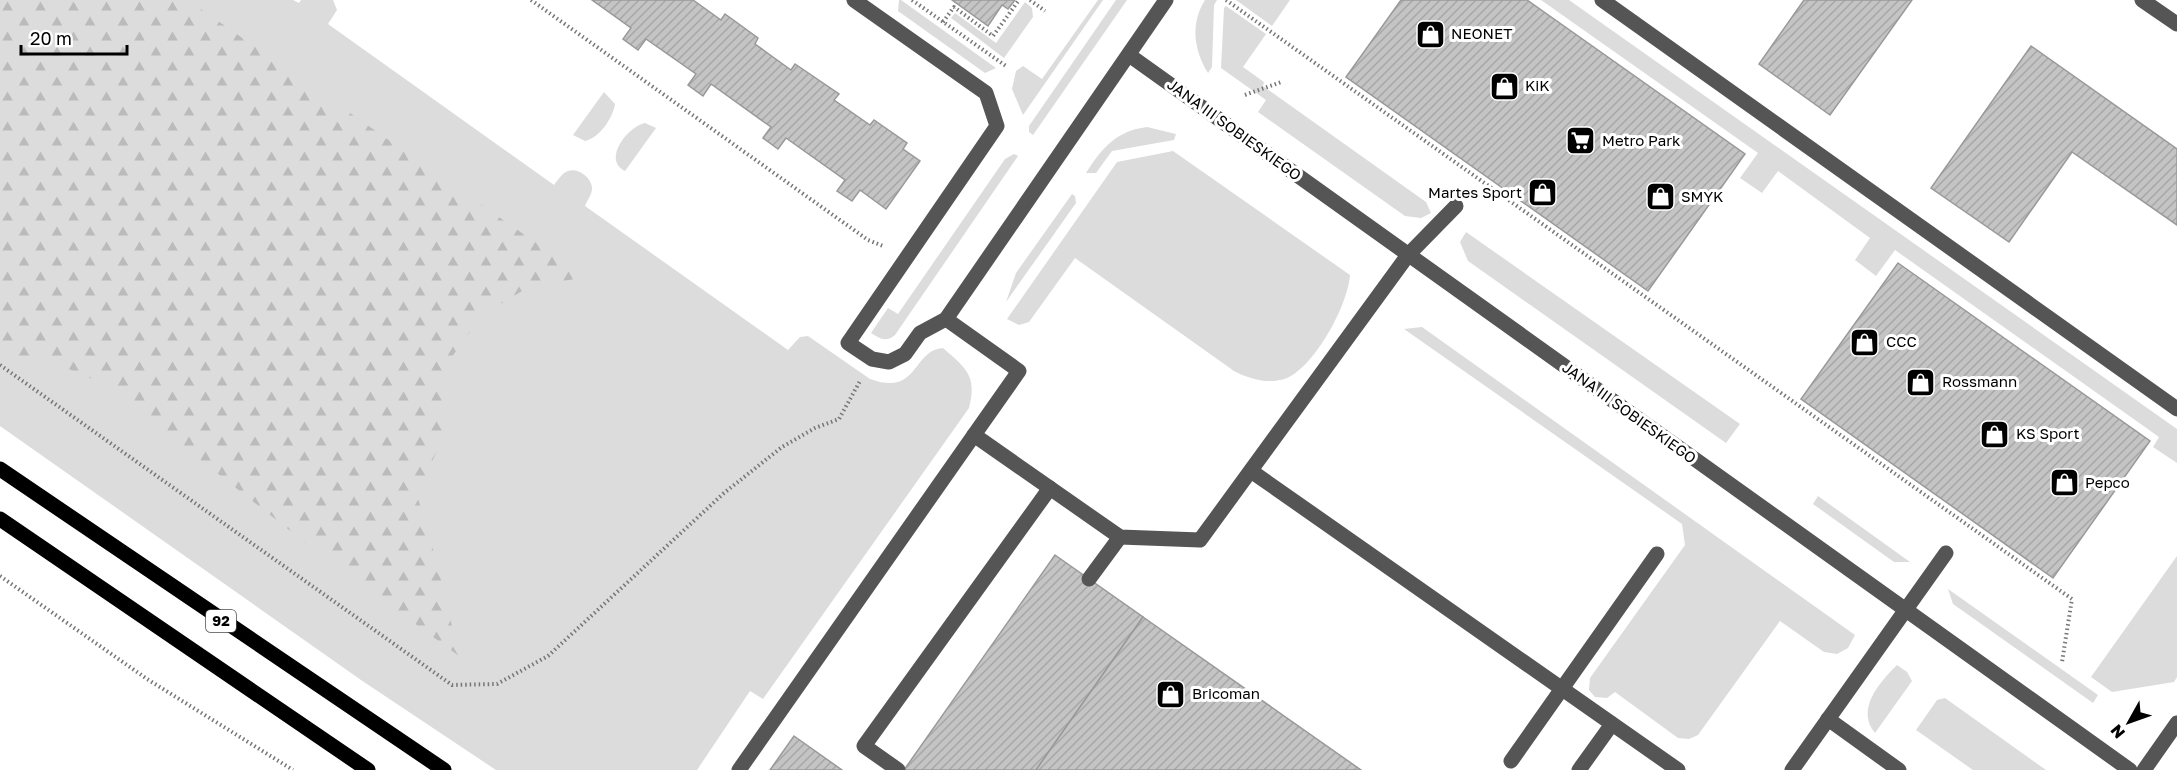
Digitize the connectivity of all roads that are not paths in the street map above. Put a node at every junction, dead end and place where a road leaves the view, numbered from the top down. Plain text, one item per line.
1 (854, 0) edge
2 (1166, 0) edge
3 (1602, 0) edge
4 (2142, 0) edge
5 (2177, 24) edge
6 (1129, 55) junction
7 (1456, 206) dead end
8 (1408, 255) junction
9 (946, 319) junction
10 (2177, 409) edge
11 (974, 435) junction
12 (0, 469) edge
13 (1251, 471) junction
14 (1050, 488) junction
15 (0, 519) edge
16 (1120, 537) junction
17 (1946, 553) dead end
18 (1657, 554) dead end
19 (1089, 579) dead end
20 (1905, 610) junction
21 (1562, 689) junction
22 (1828, 720) junction
23 (2177, 723) edge
24 (1612, 724) junction
25 (1512, 760) dead end
26 (368, 770) edge
27 (444, 770) edge
28 (739, 770) edge
29 (898, 770) edge
30 (1579, 770) edge
31 (1678, 770) edge
32 (1792, 770) edge
33 (1899, 770) edge
34 (2130, 770) edge
35 (2144, 770) edge

1 - 9 street
2 - 6 street
3 - 10 street
4 - 5 street
6 - 8 street, JANA III SOBIESKIEGO
6 - 9 street
7 - 8 street
8 - 13 street
8 - 20 street, JANA III SOBIESKIEGO
9 - 11 street
11 - 14 street
11 - 28 street
12 - 27 main road, 92
13 - 16 street
13 - 21 street
14 - 16 street
14 - 29 street
15 - 26 main road
16 - 19 street
17 - 20 street
18 - 21 street
20 - 22 street
20 - 34 street, JANA III SOBIESKIEGO
21 - 24 street
21 - 25 street
22 - 32 street
22 - 33 street
23 - 35 street
24 - 30 street
24 - 31 street

